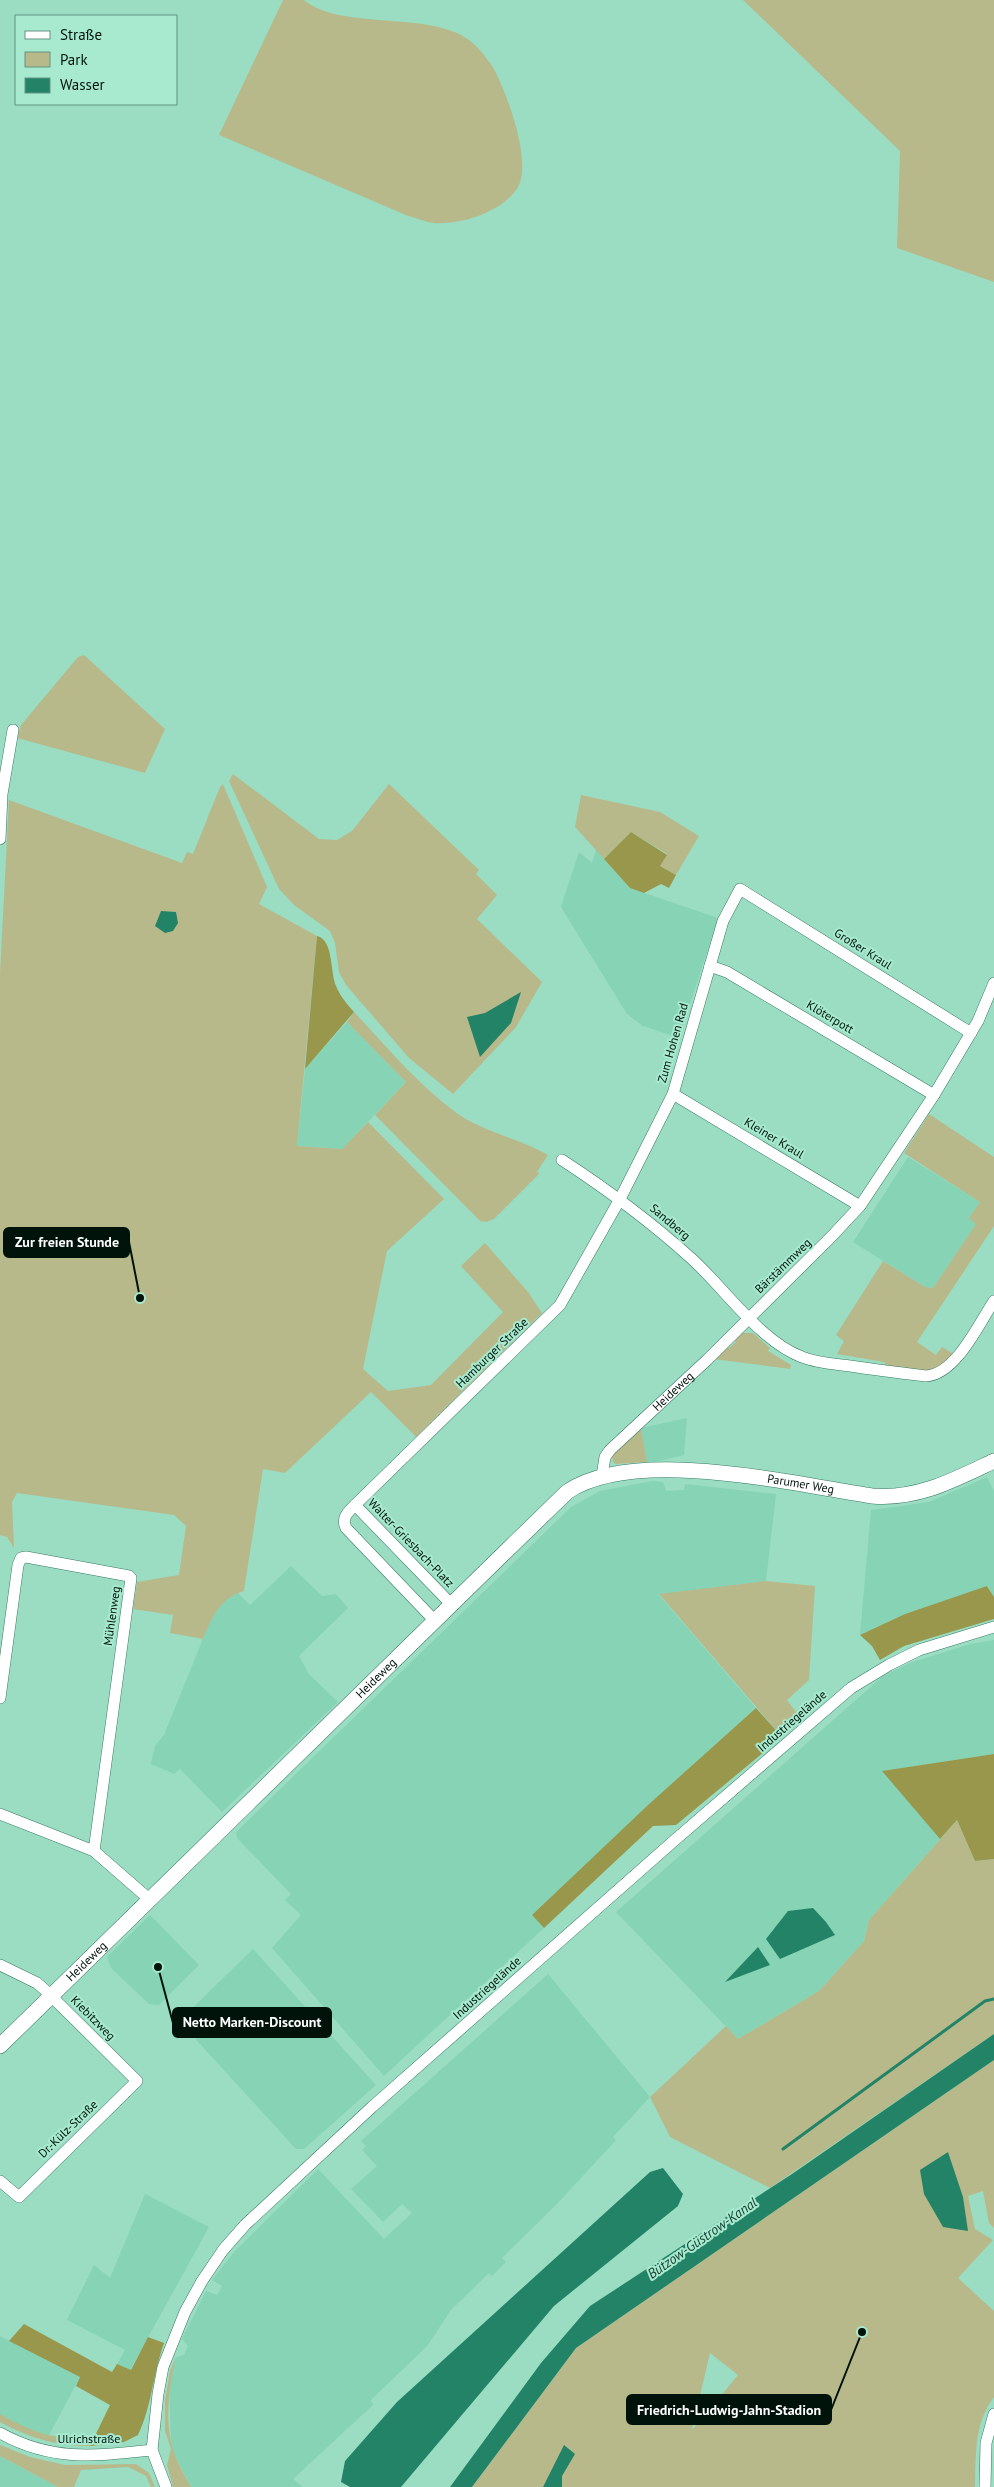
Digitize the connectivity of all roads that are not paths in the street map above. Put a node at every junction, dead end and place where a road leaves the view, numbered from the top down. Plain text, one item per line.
1 (13, 730) dead end
2 (0, 839) edge
3 (740, 889) joint
4 (710, 966) junction
5 (994, 983) edge
6 (971, 1033) junction
7 (673, 1094) junction
8 (934, 1095) junction
9 (562, 1160) dead end
10 (620, 1199) junction
11 (860, 1206) junction
12 (994, 1301) edge
13 (750, 1317) junction
14 (993, 1464) edge
15 (602, 1476) junction
16 (355, 1505) junction
17 (451, 1604) junction
18 (434, 1620) junction
19 (994, 1627) edge
20 (0, 1698) edge
21 (0, 1814) edge
22 (94, 1851) junction
23 (149, 1899) junction
24 (0, 1965) edge
25 (51, 1996) junction
26 (0, 2046) edge
27 (138, 2081) joint
28 (0, 2181) edge
29 (994, 2414) edge
30 (0, 2433) edge
31 (152, 2450) junction
32 (166, 2487) edge
33 (985, 2487) edge

1 - 2 street
3 - 4 street, Zum Hohen Rad
3 - 6 street, Großer Kraul
4 - 7 street, Zum Hohen Rad
4 - 8 street, Klöterpott
5 - 6 street, Bärstämmweg
6 - 8 street, Bärstämmweg
7 - 10 street, Zum Hohen Rad
7 - 11 street, Kleiner Kraul
8 - 11 street, Bärstämmweg
9 - 10 street, Sandberg
10 - 13 street, Sandberg
10 - 16 street, Hamburger Straße
11 - 13 street, Bärstämmweg
12 - 13 street
13 - 15 street, Heideweg
14 - 15 street, Parumer Weg
15 - 17 street, Heideweg
16 - 17 street, Walter-Griesbach-Platz
16 - 18 street, Walter-Griesbach-Platz
17 - 18 street, Heideweg
18 - 23 street, Heideweg
19 - 31 street, Industriegelände
20 - 22 street, Mühlenweg
21 - 22 street
22 - 23 street
23 - 25 street, Heideweg
24 - 25 street, Kiebitzweg
25 - 26 street, Heideweg
25 - 27 street, Kiebitzweg
27 - 28 street, Dr.-Külz-Straße
29 - 33 street
30 - 31 street, Ulrichstraße
31 - 32 street, Industriegelände

